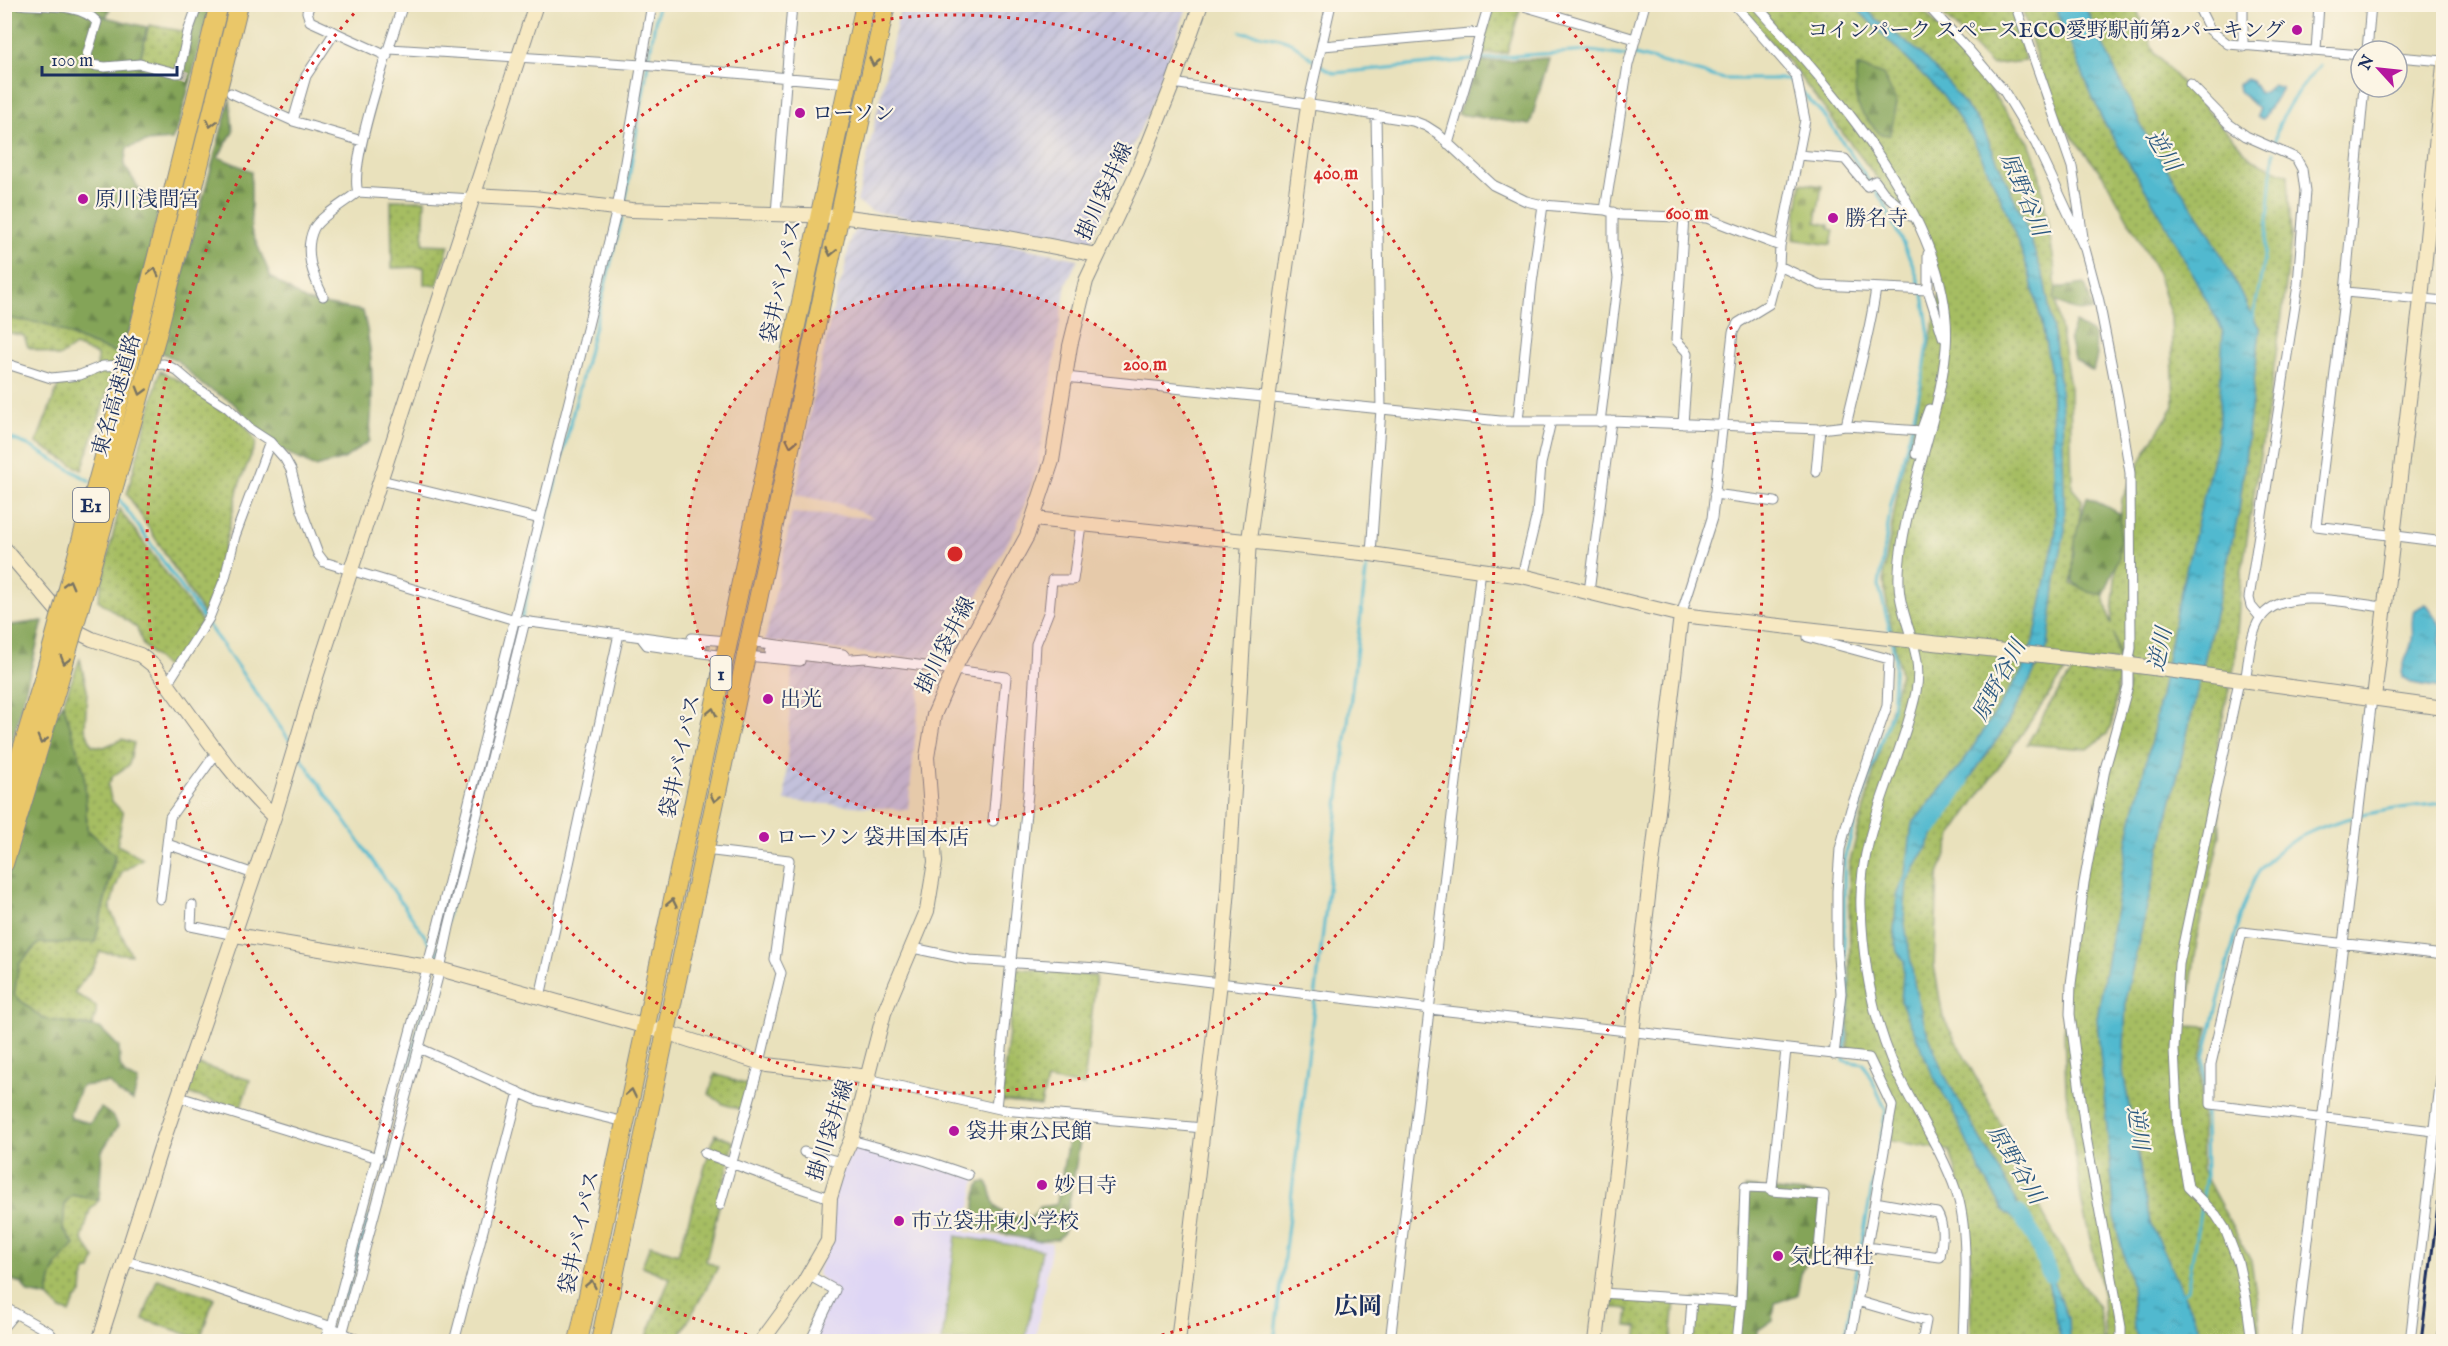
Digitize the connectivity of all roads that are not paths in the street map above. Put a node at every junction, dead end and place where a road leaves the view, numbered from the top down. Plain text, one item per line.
1 (17, 4) edge
2 (198, 4) edge
3 (219, 4) edge
4 (239, 4) edge
5 (310, 4) edge
6 (404, 4) edge
7 (536, 4) edge
8 (652, 4) edge
9 (792, 4) edge
10 (865, 4) edge
11 (886, 4) edge
12 (1201, 4) edge
13 (1331, 4) edge
14 (1489, 4) edge
15 (1517, 4) edge
16 (1645, 4) edge
17 (1734, 4) edge
18 (1755, 4) edge
19 (1926, 4) edge
20 (2015, 4) edge
21 (2196, 4) edge
22 (2243, 4) edge
23 (2319, 4) edge
24 (2371, 4) edge
25 (335, 32) junction
26 (1481, 32) junction
27 (1635, 39) junction
28 (2368, 39) edge
29 (1323, 46) junction
30 (2243, 47) junction
31 (2316, 51) junction
32 (388, 52) junction
33 (2349, 54) edge
34 (519, 56) junction
35 (2409, 59) edge
36 (2444, 63) edge
37 (646, 66) junction
38 (786, 77) junction
39 (847, 83) junction
40 (1173, 83) junction
41 (2190, 84) dead end
42 (231, 93) dead end
43 (2363, 99) edge
44 (1308, 105) junction
45 (1376, 115) junction
46 (293, 121) junction
47 (362, 141) junction
48 (1448, 144) junction
49 (1798, 155) junction
50 (358, 192) junction
51 (472, 197) junction
52 (1543, 205) junction
53 (617, 209) junction
54 (1609, 211) junction
55 (776, 214) junction
56 (818, 215) junction
57 (839, 216) junction
58 (1684, 217) junction
59 (1915, 220) junction
60 (1925, 243) junction
61 (1780, 246) junction
62 (2085, 249) junction
63 (1097, 255) junction
64 (1779, 266) junction
65 (1876, 288) junction
66 (1928, 290) junction
67 (2345, 292) junction
68 (323, 296) dead end
69 (2421, 299) junction
70 (2444, 301) edge
71 (148, 332) junction
72 (1946, 345) junction
73 (4, 363) edge
74 (1065, 377) junction
75 (1940, 390) junction
76 (1267, 399) junction
77 (1381, 409) junction
78 (1518, 421) junction
79 (1551, 421) junction
80 (1611, 421) junction
81 (1600, 422) junction
82 (1683, 424) junction
83 (1722, 425) junction
84 (1846, 426) junction
85 (1820, 429) junction
86 (1921, 431) junction
87 (270, 442) junction
88 (1816, 472) dead end
89 (381, 480) junction
90 (1915, 489) junction
91 (1714, 494) junction
92 (1775, 502) dead end
93 (540, 519) junction
94 (1034, 519) junction
95 (1081, 525) junction
96 (2393, 535) junction
97 (1248, 540) junction
98 (2444, 542) edge
99 (4, 548) edge
100 (1371, 554) junction
101 (1481, 569) junction
102 (352, 570) junction
103 (1522, 576) junction
104 (1589, 592) junction
105 (2384, 607) junction
106 (1681, 615) junction
107 (2261, 618) junction
108 (520, 621) junction
109 (1809, 630) junction
110 (620, 634) junction
111 (639, 637) junction
112 (1914, 642) junction
113 (702, 645) tunnel mouth
114 (747, 648) junction
115 (726, 649) junction
116 (770, 651) tunnel mouth
117 (848, 660) junction
118 (2127, 665) junction
119 (954, 669) junction
120 (2239, 681) junction
121 (50, 682) junction
122 (167, 684) junction
123 (2373, 698) junction
124 (2444, 708) edge
125 (217, 752) junction
126 (4, 809) edge
127 (274, 817) junction
128 (993, 821) dead end
129 (167, 844) junction
130 (705, 850) junction
131 (4, 864) edge
132 (254, 874) junction
133 (160, 899) dead end
134 (192, 905) dead end
135 (235, 935) junction
136 (2343, 943) junction
137 (913, 948) junction
138 (2444, 955) edge
139 (1012, 962) junction
140 (433, 968) junction
141 (1220, 982) junction
142 (540, 997) junction
143 (1430, 1009) junction
144 (645, 1027) junction
145 (1631, 1032) junction
146 (668, 1033) junction
147 (419, 1048) junction
148 (1786, 1049) junction
149 (2444, 1051) edge
150 (1834, 1054) junction
151 (759, 1062) junction
152 (868, 1078) junction
153 (519, 1092) junction
154 (179, 1097) junction
155 (996, 1108) junction
156 (2323, 1117) junction
157 (625, 1122) junction
158 (1203, 1128) junction
159 (2438, 1132) junction
160 (851, 1140) junction
161 (804, 1152) dead end
162 (704, 1153) dead end
163 (378, 1158) junction
164 (841, 1162) junction
165 (732, 1163) junction
166 (968, 1175) dead end
167 (1772, 1188) junction
168 (830, 1198) junction
169 (1875, 1202) junction
170 (720, 1206) dead end
171 (1868, 1247) junction
172 (124, 1261) junction
173 (1863, 1268) junction
174 (808, 1275) junction
175 (1601, 1293) junction
176 (1692, 1299) junction
177 (1857, 1301) junction
178 (1741, 1302) junction
179 (4, 1307) edge
180 (15, 1313) junction
181 (4, 1326) edge
182 (331, 1326) junction
183 (342, 1336) edge
184 (57, 1341) edge
185 (99, 1341) edge
186 (325, 1341) edge
187 (362, 1341) edge
188 (454, 1341) edge
189 (578, 1341) edge
190 (600, 1341) edge
191 (761, 1341) edge
192 (810, 1341) edge
193 (1178, 1341) edge
194 (1390, 1341) edge
195 (1596, 1341) edge
196 (1689, 1341) edge
197 (1737, 1341) edge
198 (1850, 1341) edge
199 (1922, 1341) edge
200 (1963, 1341) edge
201 (2121, 1341) edge
202 (2252, 1341) edge
203 (2296, 1341) edge
204 (2410, 1341) edge

1 - 2 street
71 -> 3 highway, 東名高速道路 / E1
4 -> 71 highway, 東名高速道路 / E1
5 - 25 street
6 - 32 street
7 - 34 street
8 - 37 street
9 - 38 street
10 - 39 highway, 袋井バイパス / 1
11 -> 57 highway, 袋井バイパス / 1
12 - 40 street, 掛川袋井線
13 - 29 street
14 - 26 street
15 - 27 street
16 - 27 street
17 - 49 street
18 - 59 street
19 - 62 street
20 - 62 street
21 - 30 street
22 - 30 street
23 - 31 street
24 - 28 street
25 - 32 street
25 - 46 street
26 - 29 street
26 - 48 street
27 - 54 street
29 - 44 street
30 - 31 street
31 - 33 street
32 - 34 street
32 - 47 street
34 - 37 street
34 - 51 street
35 - 36 street
36 - 69 street
37 - 38 street
37 - 53 street
38 - 39 street
38 - 55 street
39 - 56 highway, 袋井バイパス / 1
40 - 44 street
40 - 63 street, 掛川袋井線
41 - 107 street
42 - 46 street
43 - 67 street
44 - 45 street
44 - 76 street
45 - 48 street
45 - 77 street
46 - 47 street
47 - 50 street
48 - 52 street
49 - 59 street
49 - 61 street
50 - 51 street
50 - 68 street
51 - 53 street
51 - 89 street
52 - 54 street
52 - 78 street
53 - 55 street
53 - 93 street
54 - 58 street
54 - 81 street
55 - 56 street
56 - 57 street
56 - 115 highway, 袋井バイパス / 1
57 - 63 street
57 -> 114 highway, 袋井バイパス / 1
58 - 61 street
58 - 82 street
59 - 60 street
60 - 66 street
60 - 72 street
61 - 64 street
62 - 118 street
63 - 74 street, 掛川袋井線
64 - 65 street
64 - 83 street
65 - 66 street
65 - 84 street
66 - 72 street
67 - 69 street
67 - 96 street
69 - 70 street
69 - 96 street
71 - 121 highway, 東名高速道路 / E1, bridge
72 - 75 street
73 - 87 street
74 - 76 street
74 - 94 street, 掛川袋井線
75 - 86 street
75 - 90 street
76 - 77 street
76 - 97 street
77 - 78 street
77 - 100 street
78 - 79 street
79 - 81 street
79 - 103 street
80 - 81 street
80 - 82 street
80 - 104 street
82 - 83 street
83 - 85 street
83 - 91 street
84 - 85 street
84 - 86 street
85 - 88 street
86 - 90 street
87 - 102 street
87 - 122 street
89 - 93 street
89 - 102 street
90 - 112 street
91 - 92 street
91 - 106 street
93 - 108 street
94 - 95 street
94 - 119 street, 掛川袋井線
95 - 97 street
95 - 139 street
96 - 98 street
96 - 105 street
97 - 100 street
97 - 141 street
99 - 122 street
100 - 101 street
101 - 103 street
101 - 143 street
102 - 108 street
102 - 127 street
103 - 104 street
104 - 106 street
105 - 107 street
105 - 123 street
106 - 109 street
106 - 145 street
107 - 120 street
108 - 110 street
108 - 140 street
108 - 140 street
109 - 112 street
109 - 150 street
110 - 111 street
110 - 142 street
111 - 113 street
111 - 115 street
111 - 115 street
112 - 118 street
112 - 200 street
114 - 117 street
114 - 117 street
114 -> 130 highway, 袋井バイパス / 1
144 -> 115 highway, 袋井バイパス / 1
116 - 117 street
117 - 119 street
118 - 120 street
118 - 201 street
119 - 128 street
119 - 137 street, 掛川袋井線
120 - 123 street
120 - 202 street
121 - 126 highway, 東名高速道路 / E1
121 -> 131 highway, 東名高速道路 / E1
122 - 125 street
123 - 124 street
123 - 136 street
125 - 127 street
125 - 129 street
127 - 132 street
129 - 132 street
129 - 133 street
130 - 146 highway, 袋井バイパス / 1
130 - 151 street
132 - 135 street
134 - 135 street
135 - 140 street
135 - 154 street
136 - 138 street
136 - 156 street
136 - 156 street
137 - 139 street
137 - 152 street, 掛川袋井線
139 - 141 street
139 - 155 street
140 - 142 street
140 - 147 street
140 - 163 street
141 - 143 street
141 - 158 street
142 - 144 street
143 - 145 street
143 - 194 street
144 - 146 street
157 -> 144 highway, 袋井バイパス / 1
145 - 148 street
145 - 175 street
146 - 151 street
146 - 190 highway, 袋井バイパス / 1
147 - 153 street
147 - 183 street
148 - 150 street
148 - 167 street
149 - 159 street
150 - 169 street
151 - 152 street
151 - 165 street
152 - 155 street
152 - 160 street, 掛川袋井線
153 - 157 street
153 - 188 street
154 - 163 street
154 - 172 street
155 - 158 street
156 - 159 street
156 - 203 street
189 -> 157 highway, 袋井バイパス / 1
158 - 193 street
159 - 204 street
160 - 164 street, 掛川袋井線
160 - 166 street
161 - 164 street
162 - 165 street
163 - 182 street
164 - 168 street, 掛川袋井線
165 - 168 street
165 - 170 street
167 - 173 street
167 - 178 street
168 - 174 street, 掛川袋井線
169 - 171 street
169 - 171 street
171 - 173 street
172 - 182 street
172 - 185 street
173 - 177 street
174 - 191 street, 掛川袋井線
174 - 192 street
175 - 176 street
175 - 195 street
176 - 178 street
176 - 196 street
177 - 198 street
177 - 199 street
178 - 197 street
179 - 180 street
180 - 181 street
180 - 184 street
182 - 183 street
182 - 186 street
183 - 187 street

